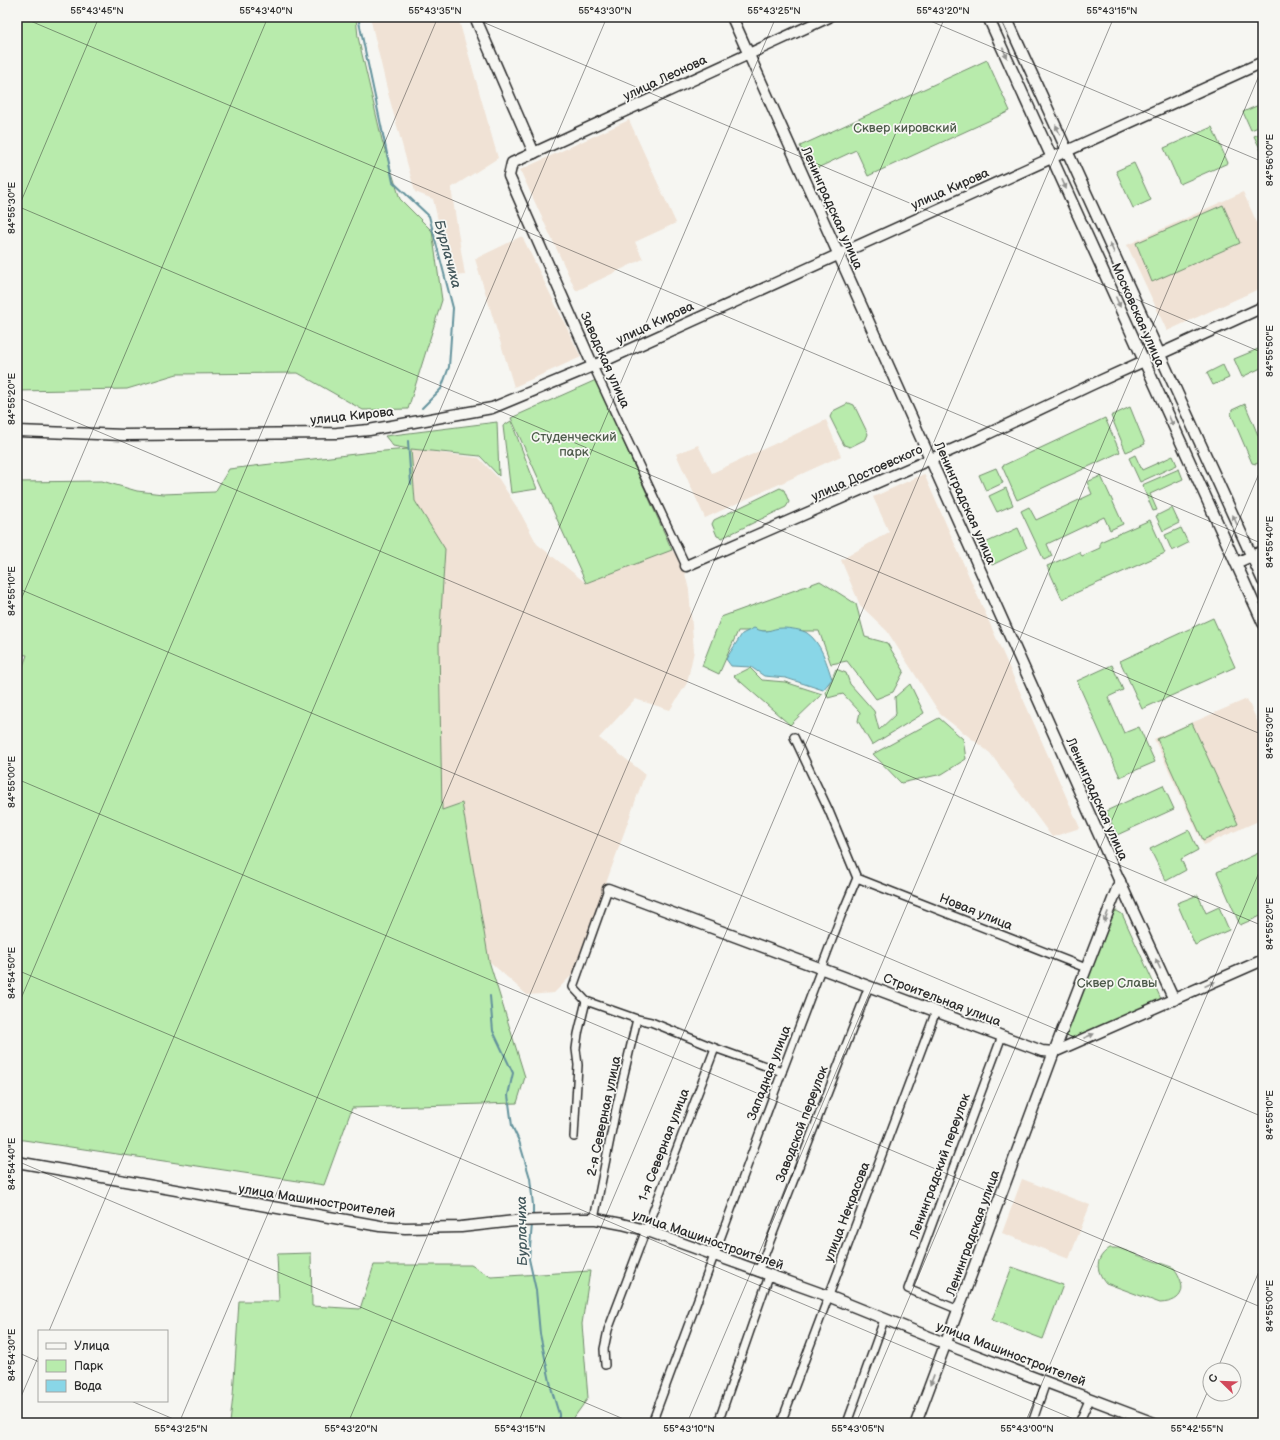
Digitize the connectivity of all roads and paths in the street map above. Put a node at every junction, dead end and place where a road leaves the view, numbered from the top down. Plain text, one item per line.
1 (475, 17) edge
2 (732, 17) edge
3 (829, 17) edge
4 (988, 17) edge
5 (1006, 17) edge
6 (749, 54) junction
7 (1263, 62) edge
8 (1067, 151) junction
9 (534, 153) junction
10 (1052, 158) junction
11 (512, 163) joint
12 (838, 254) junction
13 (1263, 307) edge
14 (1160, 354) junction
15 (1144, 361) junction
16 (593, 366) junction
17 (17, 431) edge
18 (930, 459) junction
19 (1263, 551) edge
20 (1252, 556) junction
21 (1236, 563) junction
22 (686, 566) joint
23 (1263, 581) edge
24 (1263, 623) edge
25 (794, 737) dead end
26 (857, 878) junction
27 (1120, 881) junction
28 (608, 889) joint
29 (1263, 960) edge
30 (822, 968) junction
31 (1086, 968) junction
32 (869, 986) junction
33 (1174, 1000) junction
34 (586, 1001) junction
35 (936, 1010) junction
36 (637, 1019) junction
37 (1002, 1036) junction
38 (714, 1048) junction
39 (1054, 1052) junction
40 (782, 1072) junction
41 (574, 1137) dead end
42 (17, 1162) edge
43 (596, 1220) junction
44 (645, 1230) junction
45 (713, 1255) junction
46 (758, 1272) junction
47 (769, 1276) junction
48 (828, 1296) junction
49 (959, 1310) junction
50 (884, 1320) junction
51 (946, 1344) junction
52 (604, 1365) dead end
53 (1046, 1382) junction
54 (1090, 1398) junction
55 (1140, 1420) edge
56 (652, 1423) edge
57 (718, 1423) edge
58 (781, 1423) edge
59 (847, 1423) edge
60 (916, 1423) edge
61 (1032, 1423) edge
62 (1079, 1423) edge
63 (1154, 1423) edge

1 - 9 street
2 - 6 street, Ленинградская улица
3 - 6 street, улица Леонова
4 -> 10 street, Московская улица
8 -> 5 street, Московская улица
6 - 9 street, улица Леонова
6 - 12 street, Ленинградская улица
7 - 8 street, улица Кирова
8 - 10 street, улица Кирова
14 -> 8 street, Московская улица
9 - 11 street, улица Леонова
10 - 12 street, улица Кирова
10 -> 15 street, Московская улица
11 - 16 street, Заводская улица
12 - 16 street, улица Кирова
12 - 18 street, Ленинградская улица
13 - 14 street
20 -> 14 street, Московская улица
15 - 18 street, улица Достоевского
15 -> 21 street, Московская улица
16 - 17 street, улица Кирова
16 - 22 street, Заводская улица
18 - 22 street, улица Достоевского
18 - 27 street, Ленинградская улица
19 - 20 street
20 - 21 street
20 - 23 street, Московская улица
21 - 24 street, Московская улица
25 - 26 street
26 - 30 street, Западная улица
26 - 31 street, Новая улица
27 -> 31 street, Ленинградская улица
33 -> 27 street, Ленинградская улица
28 - 30 street, Строительная улица
28 - 34 street
33 -> 29 street
30 - 32 street, Строительная улица
30 - 40 street, Западная улица
31 - 39 street, Ленинградская улица
32 - 35 street, Строительная улица
32 - 46 street, Заводской переулок
39 -> 33 street
34 - 36 street
34 - 41 street
35 - 37 street, Строительная улица
35 - 48 street, улица Некрасова
36 - 38 street
36 - 43 street, 2-я Северная улица
37 - 39 street, Строительная улица
37 - 49 street, Ленинградский переулок
38 - 40 street
38 - 44 street, 1-я Северная улица
39 - 49 street, Ленинградская улица
40 - 45 street, Западная улица
42 - 43 street, улица Машиностроителей
43 - 44 street, улица Машиностроителей
44 - 45 street, улица Машиностроителей
44 - 52 street, 1-я Северная улица
45 - 46 street, улица Машиностроителей
45 - 56 street, Западная улица
46 - 47 street, улица Машиностроителей
47 - 48 street, улица Машиностроителей
47 - 57 street
48 - 50 street, улица Машиностроителей
48 - 58 street, улица Некрасова
49 - 51 street, Ленинградская улица
50 - 51 street, улица Машиностроителей
50 - 59 street
51 - 53 street, улица Машиностроителей
51 -> 60 street, Ленинградская улица
53 - 54 street, улица Машиностроителей
53 - 61 street
54 - 55 street, улица Машиностроителей
54 - 62 street
55 - 63 street, улица Машиностроителей

